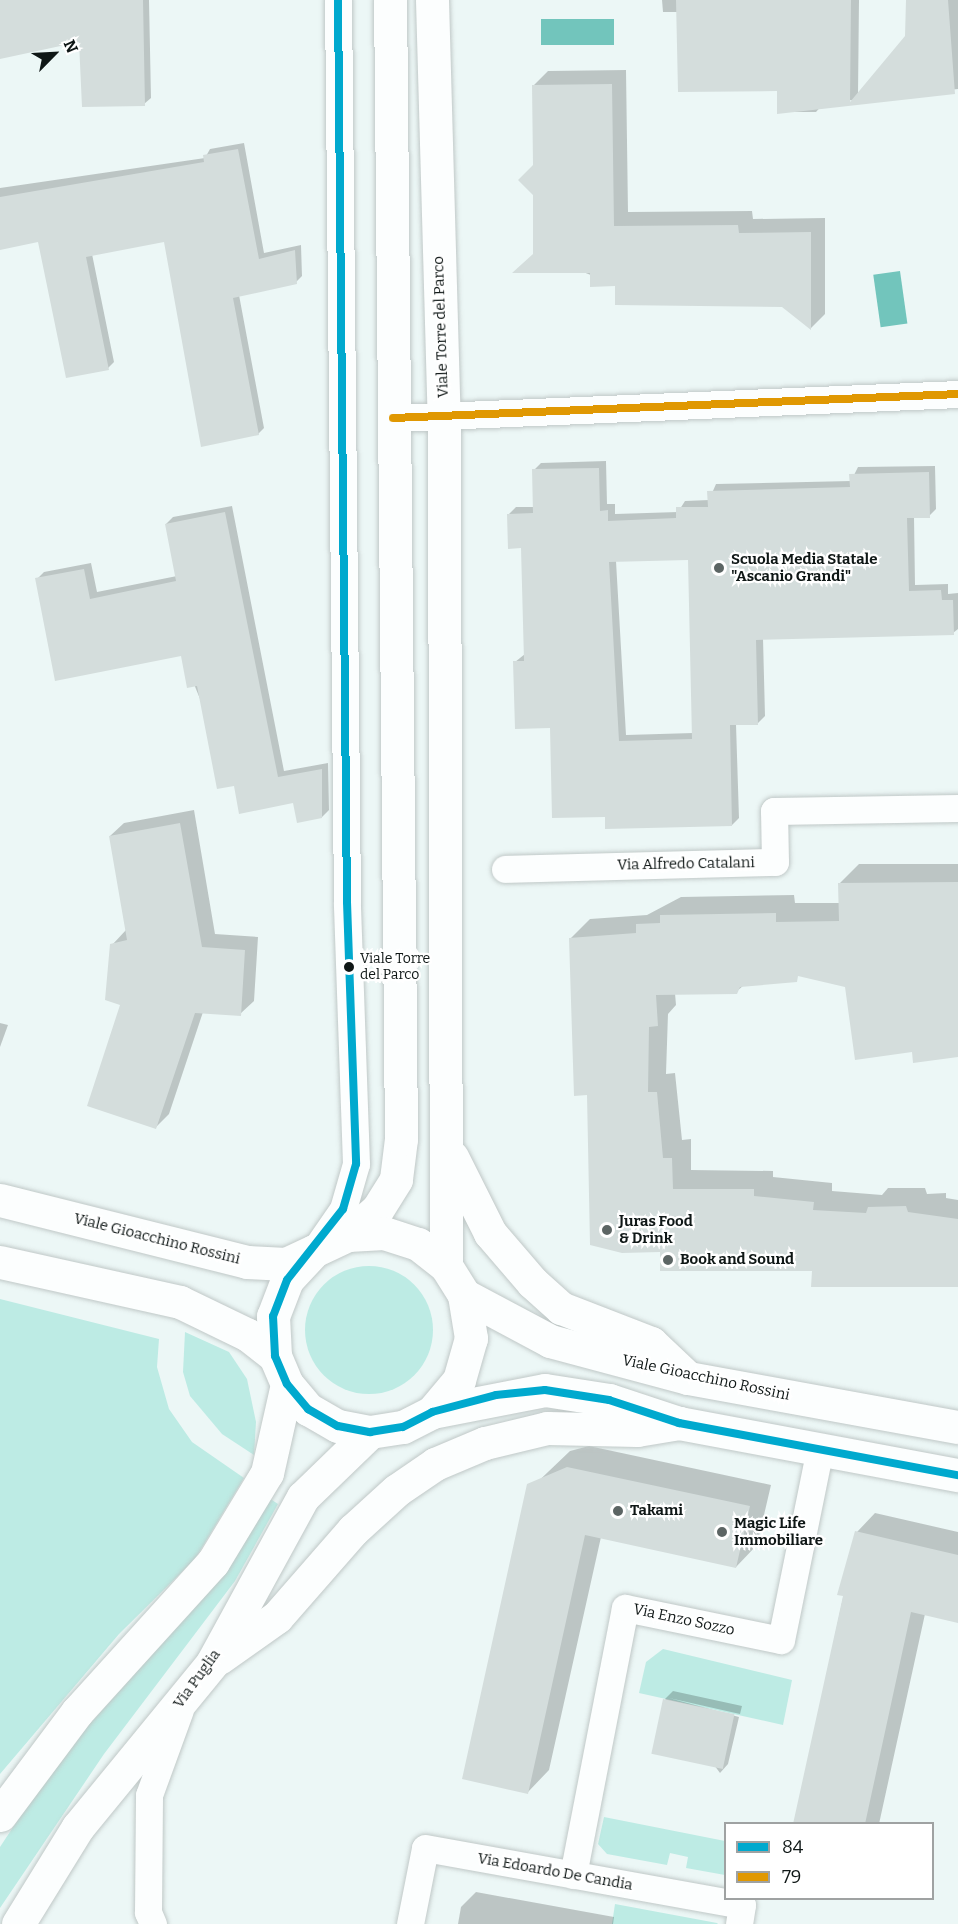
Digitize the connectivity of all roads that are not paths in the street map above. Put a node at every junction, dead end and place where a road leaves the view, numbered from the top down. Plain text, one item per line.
1 (338, 0) edge
2 (390, 0) edge
3 (432, 0) edge
4 (958, 394) edge
5 (444, 417) junction
6 (393, 418) junction
7 (958, 808) edge
8 (505, 869) dead end
9 (449, 1152) junction
10 (0, 1200) edge
11 (348, 1235) junction
12 (314, 1251) junction
13 (0, 1262) edge
14 (446, 1266) junction
15 (464, 1295) junction
16 (281, 1370) junction
17 (688, 1378) junction
18 (432, 1412) junction
19 (678, 1423) junction
20 (958, 1427) edge
21 (370, 1432) junction
22 (820, 1448) junction
23 (958, 1475) edge
24 (212, 1663) junction
25 (183, 1700) junction
26 (0, 1815) edge
27 (573, 1875) junction
28 (18, 1924) edge
29 (153, 1924) edge
30 (410, 1924) edge
31 (739, 1924) edge

1 - 12 street
2 - 6 main road
3 - 5 main road, Viale Torre del Parco
4 - 5 street
5 - 6 street
5 - 9 main road, Viale Torre del Parco
6 - 11 main road
7 - 8 street, Via Alfredo Catalani
9 - 14 main road, Viale Torre del Parco
9 - 17 main road
10 - 12 main road, Viale Gioacchino Rossini
11 - 12 main road, Viale Gioacchino Rossini
11 - 14 main road, Viale Gioacchino Rossini
12 - 16 main road, Viale Gioacchino Rossini
13 - 16 main road, Viale Gioacchino Rossini
14 - 15 main road, Viale Gioacchino Rossini
15 - 17 main road, Viale Gioacchino Rossini
15 - 18 main road, Viale Gioacchino Rossini
16 - 21 main road, Viale Gioacchino Rossini
16 - 26 main road
17 - 20 main road, Viale Gioacchino Rossini
18 - 19 main road, Viale Gioacchino Rossini
18 - 21 main road, Viale Gioacchino Rossini
19 - 22 main road, Viale Gioacchino Rossini
19 - 24 main road
21 - 24 main road, Via Puglia
22 - 23 main road, Viale Gioacchino Rossini
22 - 27 street, Via Enzo Sozzo
24 - 25 main road, Via Puglia
25 - 28 main road, Via Puglia
25 - 29 street
27 - 30 street, Via Edoardo De Candia
27 - 31 street, Via Edoardo De Candia

